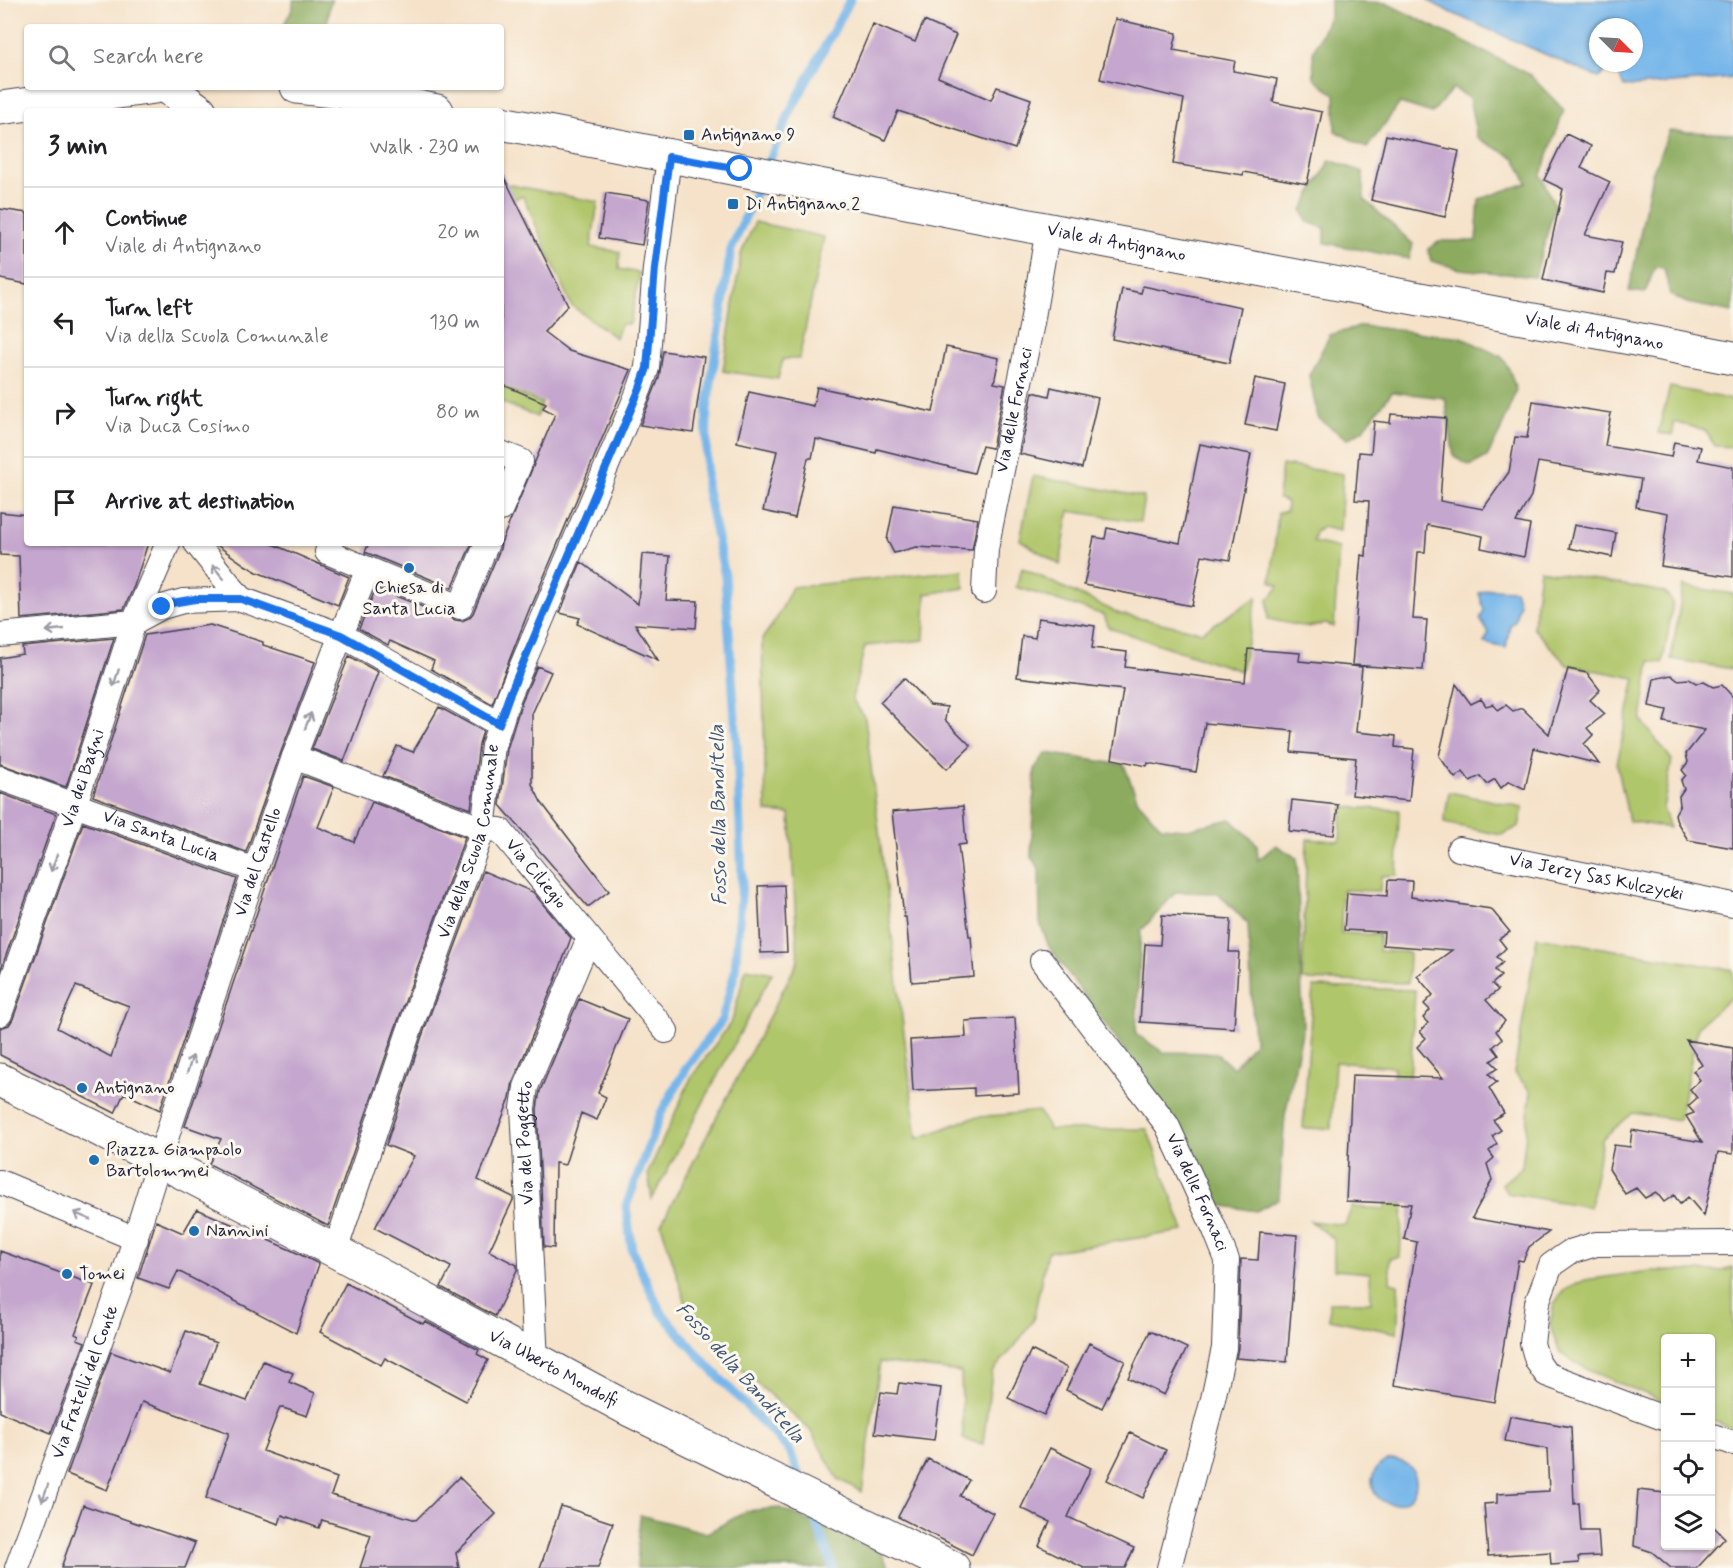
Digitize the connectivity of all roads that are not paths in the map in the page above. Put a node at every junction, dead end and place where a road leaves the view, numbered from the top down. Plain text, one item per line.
1 (133, 90) edge
2 (171, 90) edge
3 (305, 90) edge
4 (338, 102) edge
5 (0, 108) edge
6 (196, 108) edge
7 (404, 108) edge
8 (504, 124) edge
9 (669, 157) junction
10 (1048, 229) junction
11 (1733, 358) edge
12 (504, 454) edge
13 (504, 502) edge
14 (167, 546) edge
15 (198, 546) edge
16 (330, 546) edge
17 (486, 546) edge
18 (368, 569) junction
19 (984, 591) dead end
20 (241, 599) junction
21 (134, 622) junction
22 (0, 635) edge
23 (341, 635) junction
24 (499, 724) junction
25 (294, 757) junction
26 (0, 778) edge
27 (75, 804) junction
28 (483, 829) junction
29 (1459, 849) dead end
30 (255, 870) junction
31 (1733, 905) edge
32 (589, 939) junction
33 (1042, 961) dead end
34 (0, 1014) edge
35 (666, 1030) dead end
36 (1, 1084) edge
37 (160, 1160) junction
38 (0, 1182) edge
39 (136, 1239) junction
40 (1733, 1243) edge
41 (335, 1251) junction
42 (544, 1364) junction
43 (1661, 1417) edge
44 (1715, 1437) edge
45 (1733, 1443) edge
46 (17, 1568) edge
47 (953, 1568) edge
48 (1169, 1568) edge

1 - 5 main road
2 - 6 main road
3 - 4 main road
4 - 7 main road
8 - 9 main road, Viale di Antignano
9 - 10 main road, Viale di Antignano
9 - 24 street, Via della Scuola Comunale
10 - 11 main road, Viale di Antignano
10 - 19 street, Via delle Fornaci
12 - 13 street
14 - 21 street, Via dei Bagni
20 -> 15 street
16 - 18 street
17 - 18 street
18 - 23 street, Via del Castello
20 - 21 street
20 - 23 street
21 -> 22 street
21 -> 27 street, Via dei Bagni
23 - 24 street
25 -> 23 street, Via del Castello
24 - 28 street, Via della Scuola Comunale
25 - 28 street, Via Ciliegio
25 - 30 street, Via del Castello
26 - 27 street, Via Santa Lucia
27 - 30 street, Via Santa Lucia
27 -> 34 street, Via dei Bagni
28 - 32 street, Via Ciliegio
28 - 41 street, Via della Scuola Comunale
29 - 31 street, Via Jerzy Sas Kulczycki
37 -> 30 street, Via del Castello
32 - 35 street, Via Ciliegio
32 - 42 street, Via del Poggetto
33 - 48 street, Via delle Fornaci
36 - 37 main road
37 - 39 street, Via Fratelli del Conte
37 - 41 main road, Via Uberto Mondolfi
39 -> 38 street
39 -> 46 street, Via Fratelli del Conte
40 - 43 street
41 - 42 main road, Via Uberto Mondolfi
42 - 47 main road, Via Uberto Mondolfi
44 - 45 street

